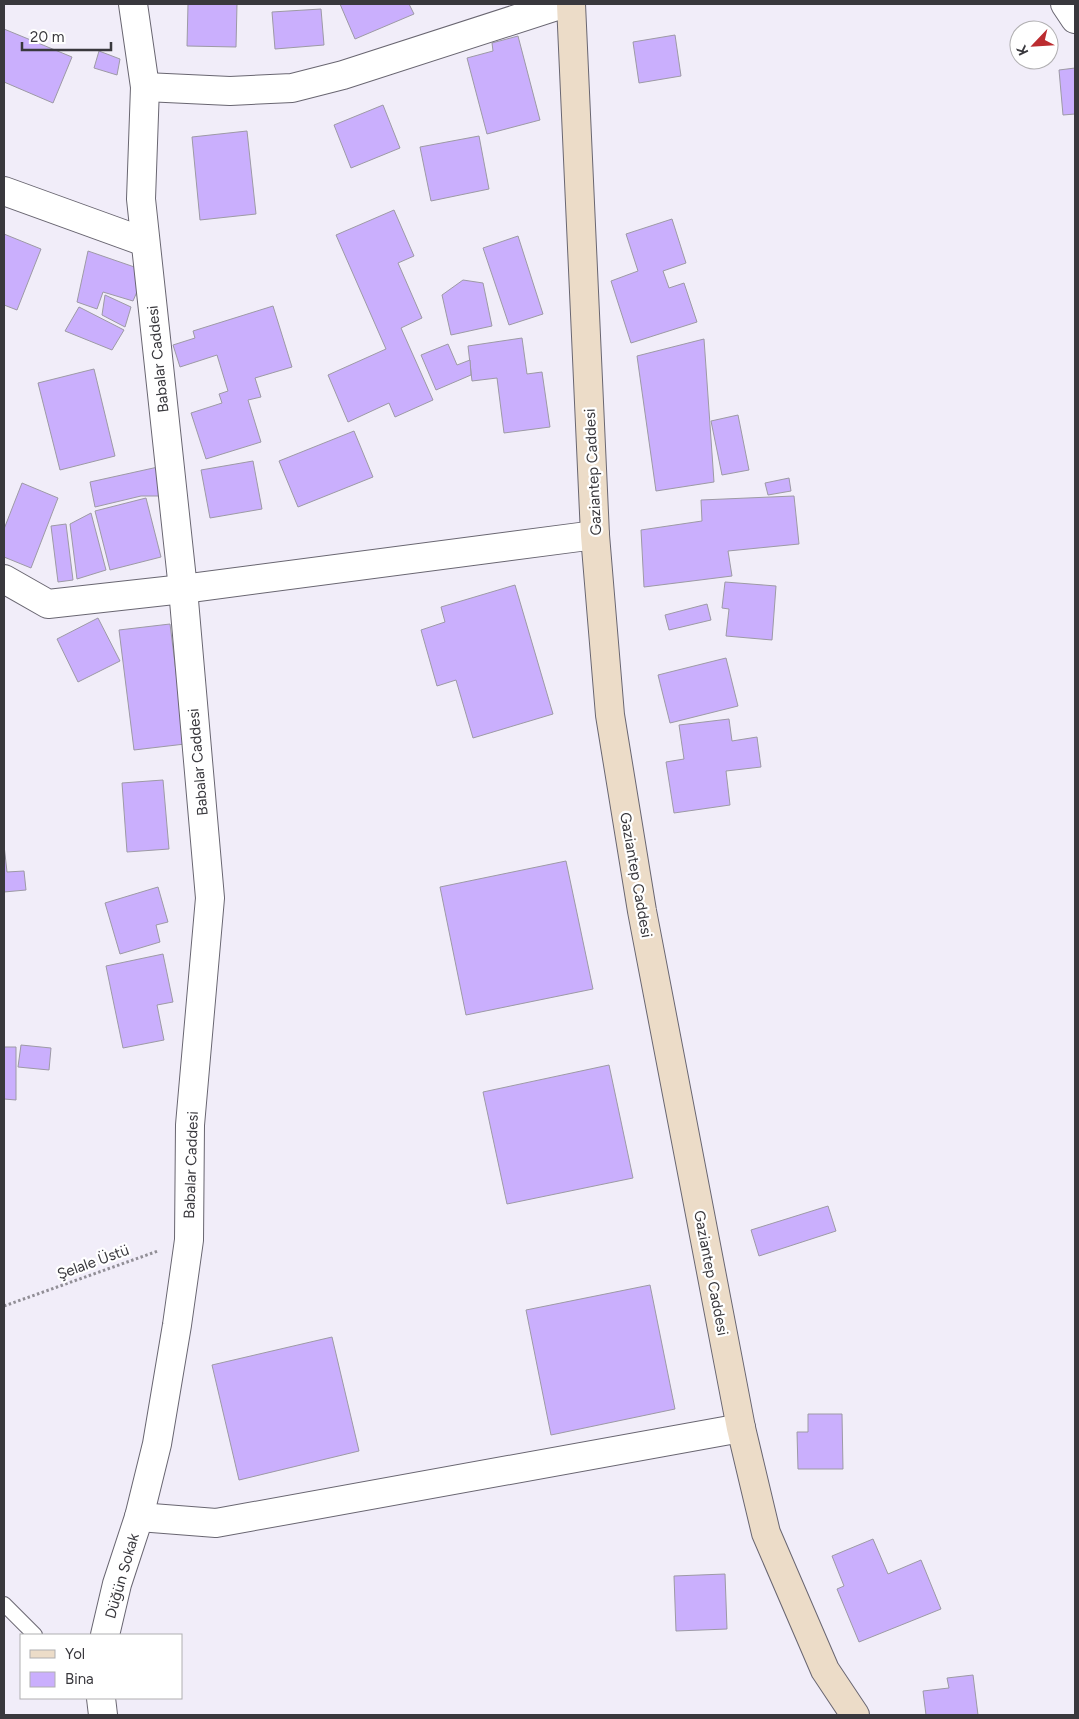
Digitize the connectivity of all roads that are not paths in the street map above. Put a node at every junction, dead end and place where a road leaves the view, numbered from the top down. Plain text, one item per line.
1 (132, 4) edge
2 (563, 4) edge
3 (571, 4) edge
4 (1066, 4) edge
5 (1075, 19) edge
6 (145, 86) junction
7 (4, 191) edge
8 (145, 242) junction
9 (595, 535) junction
10 (4, 579) edge
11 (183, 589) junction
12 (741, 1428) junction
13 (139, 1517) junction
14 (4, 1604) edge
15 (34, 1634) edge
16 (105, 1634) edge
17 (100, 1699) edge
18 (103, 1715) edge
19 (854, 1715) edge

1 - 6 street, Babalar Caddesi
2 - 6 street
3 - 9 main road, Gaziantep Caddesi
4 - 5 street
6 - 8 street, Babalar Caddesi
7 - 8 street
8 - 11 street, Babalar Caddesi
9 - 11 street
9 - 12 main road, Gaziantep Caddesi
10 - 11 street
11 - 13 street, Babalar Caddesi
12 - 13 street
12 - 19 main road, Gaziantep Caddesi
13 - 16 street, Düğün Sokak
14 - 15 lane
17 - 18 street

